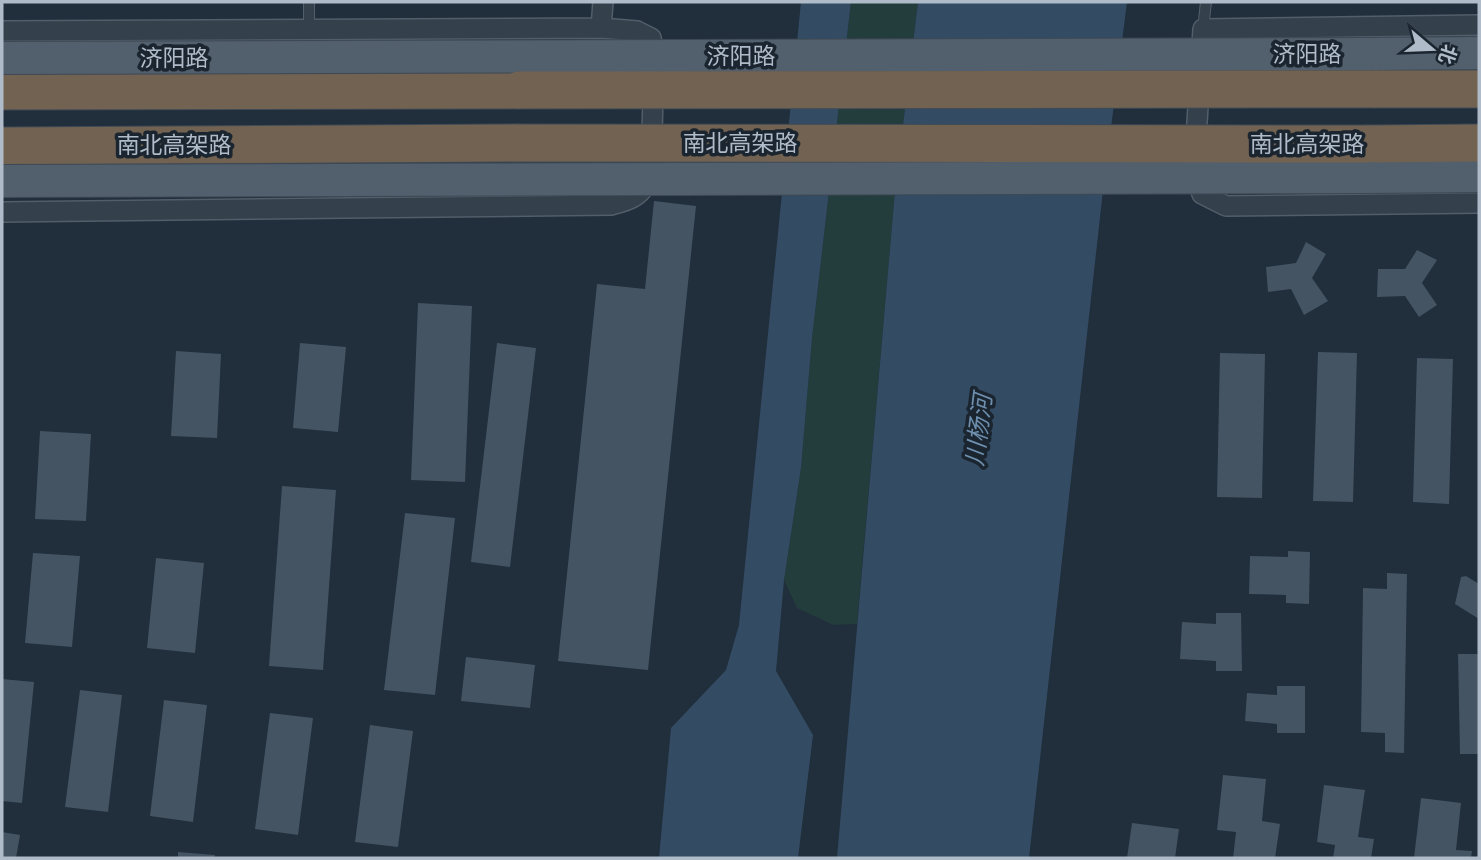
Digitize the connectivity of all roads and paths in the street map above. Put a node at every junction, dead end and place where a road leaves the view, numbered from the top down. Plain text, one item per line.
1 (309, 2) edge
2 (603, 2) edge
3 (1206, 2) edge
4 (1479, 25) edge
5 (601, 28) junction
6 (1203, 29) junction
7 (309, 30) junction
8 (2, 31) edge
9 (1479, 53) edge
10 (2, 58) edge
11 (1479, 89) edge
12 (2, 91) edge
13 (1479, 143) edge
14 (2, 146) edge
15 (1479, 176) edge
16 (2, 181) edge
17 (1479, 203) edge
18 (2, 212) edge

1 - 7 lane
2 - 5 street
3 - 6 lane
4 - 6 street
5 - 7 street
5 - 18 street
6 - 17 street
7 - 8 street
9 - 10 main road, 济阳路, bridge
11 - 12 highway, bridge
13 - 14 highway, 南北高架路, bridge
15 - 16 main road, bridge

